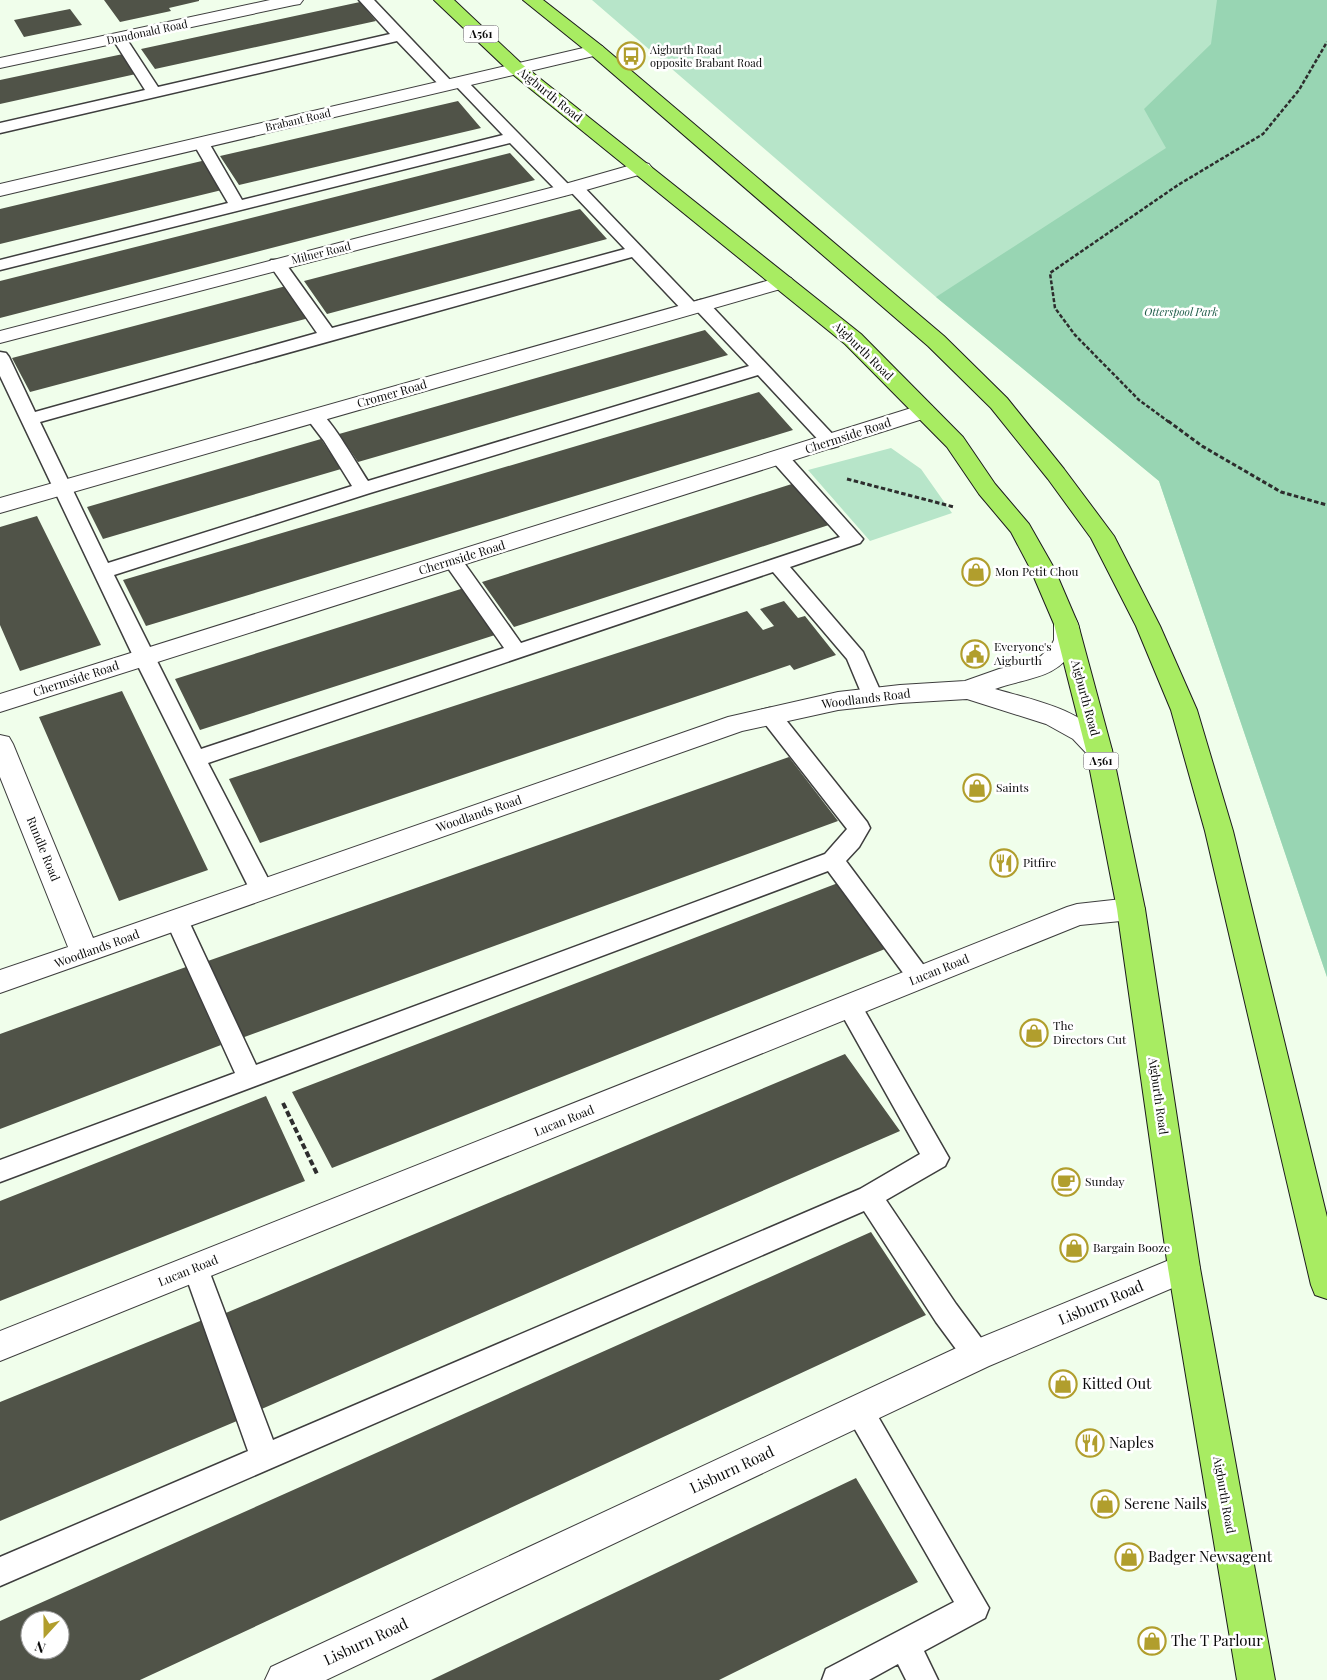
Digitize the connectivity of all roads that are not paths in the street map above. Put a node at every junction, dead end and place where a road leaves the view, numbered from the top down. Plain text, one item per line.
1 (294, 0) edge
2 (366, 0) edge
3 (443, 0) edge
4 (532, 0) edge
5 (401, 36) junction
6 (119, 38) junction
7 (596, 50) junction
8 (0, 63) edge
9 (517, 68) junction
10 (454, 83) junction
11 (154, 93) junction
12 (0, 128) edge
13 (514, 137) junction
14 (201, 143) junction
15 (642, 168) junction
16 (570, 189) junction
17 (0, 190) edge
18 (238, 206) junction
19 (636, 252) junction
20 (277, 264) junction
21 (0, 265) edge
22 (784, 282) junction
23 (696, 306) junction
24 (328, 335) junction
25 (0, 337) edge
26 (0, 357) edge
27 (762, 368) junction
28 (924, 411) junction
29 (314, 416) junction
30 (30, 419) junction
31 (831, 442) junction
32 (780, 458) junction
33 (64, 488) junction
34 (364, 489) junction
35 (0, 506) edge
36 (453, 561) junction
37 (778, 564) junction
38 (104, 571) junction
39 (1066, 624) junction
40 (516, 652) junction
41 (144, 658) junction
42 (968, 690) junction
43 (872, 697) junction
44 (0, 703) edge
45 (770, 715) junction
46 (0, 744) edge
47 (1098, 750) junction
48 (196, 759) junction
49 (833, 860) junction
50 (262, 890) junction
51 (1130, 909) junction
52 (177, 920) junction
53 (85, 953) junction
54 (920, 978) junction
55 (0, 982) edge
56 (850, 1006) junction
57 (258, 1074) junction
58 (0, 1171) edge
59 (869, 1197) junction
60 (196, 1268) junction
61 (1184, 1268) junction
62 (1327, 1285) edge
63 (0, 1346) edge
64 (977, 1355) junction
65 (859, 1410) junction
66 (265, 1458) junction
67 (0, 1572) edge
68 (904, 1645) junction
69 (284, 1680) edge
70 (837, 1680) edge
71 (923, 1680) edge
72 (1256, 1680) edge

1 - 6 street, Dundonald Road
2 - 5 lane
3 - 9 highway, Aigburth Road / A561
4 - 7 highway
5 - 10 lane
5 - 11 lane
6 - 8 street, Dundonald Road
6 - 11 lane
7 - 9 street, Brabant Road
7 - 62 highway
9 - 10 street, Brabant Road
9 - 15 highway, Aigburth Road / A561
10 - 13 lane
10 - 14 street, Brabant Road
11 - 12 lane
13 - 16 lane
13 - 18 lane
14 - 17 street, Brabant Road
14 - 18 lane
15 - 16 street, Milner Road
15 - 22 highway, Aigburth Road / A561
16 - 19 lane
16 - 20 street, Milner Road
18 - 21 lane
19 - 23 lane
19 - 24 lane
20 - 24 lane
20 - 25 street, Milner Road
22 - 23 street, Cromer Road
22 - 28 highway, Aigburth Road / A561
23 - 27 lane
23 - 29 street, Cromer Road
24 - 30 lane
26 - 30 lane
27 - 31 lane
27 - 34 lane
28 - 31 street, Chermside Road
28 - 39 highway, Aigburth Road / A561
29 - 33 street, Cromer Road
29 - 34 lane
30 - 33 lane
31 - 32 street, Chermside Road
32 - 36 street, Chermside Road
32 - 37 lane
33 - 35 street, Cromer Road
33 - 38 lane
34 - 38 lane
36 - 40 lane
36 - 41 street, Chermside Road
37 - 40 lane
37 - 43 lane
38 - 41 lane
39 - 42 street, Woodlands Road
39 - 47 highway, Aigburth Road / A561
40 - 48 lane
41 - 44 street, Chermside Road
41 - 48 lane
42 - 43 street, Woodlands Road
42 - 47 street, Woodlands Road
43 - 45 street, Woodlands Road
45 - 49 lane
45 - 50 street, Woodlands Road
46 - 53 street, Rundle Road
47 - 51 highway, Aigburth Road / A561
48 - 50 lane
49 - 54 lane
49 - 57 lane
50 - 52 street, Woodlands Road
51 - 54 street, Lucan Road
51 - 61 highway, Aigburth Road / A561
52 - 53 street, Woodlands Road
52 - 57 lane
53 - 55 street, Woodlands Road
54 - 56 street, Lucan Road
56 - 59 lane
56 - 60 street, Lucan Road
57 - 58 lane
59 - 64 lane
59 - 66 lane
60 - 63 street, Lucan Road
60 - 66 lane
61 - 64 street, Lisburn Road
61 - 72 highway, Aigburth Road / A561
64 - 65 street, Lisburn Road
65 - 68 lane
65 - 69 street, Lisburn Road
66 - 67 lane
68 - 70 lane
68 - 71 lane

